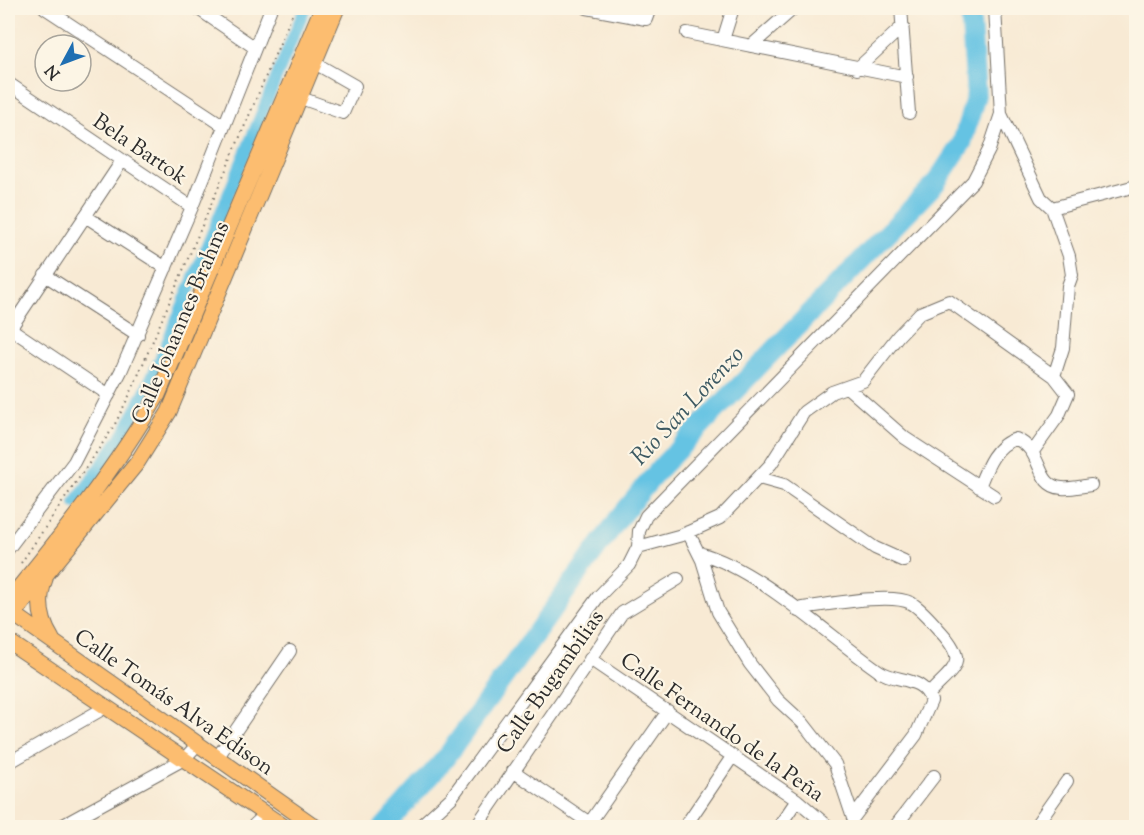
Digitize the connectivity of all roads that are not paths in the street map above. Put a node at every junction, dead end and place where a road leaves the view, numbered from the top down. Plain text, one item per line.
1 (45, 8) edge
2 (197, 8) edge
3 (271, 8) edge
4 (322, 8) edge
5 (337, 8) edge
6 (587, 8) edge
7 (733, 8) edge
8 (794, 8) edge
9 (901, 8) edge
10 (995, 8) edge
11 (648, 13) edge
12 (903, 26) junction
13 (687, 33) dead end
14 (723, 40) junction
15 (751, 46) junction
16 (254, 47) junction
17 (313, 62) junction
18 (857, 69) junction
19 (907, 77) junction
20 (9, 87) edge
21 (298, 97) junction
22 (909, 113) dead end
23 (1001, 114) junction
24 (224, 126) junction
25 (122, 161) junction
26 (1137, 186) edge
27 (192, 207) junction
28 (1052, 208) junction
29 (85, 216) junction
30 (166, 268) junction
31 (45, 275) junction
32 (8, 329) edge
33 (138, 335) junction
34 (1054, 376) junction
35 (848, 388) junction
36 (109, 395) junction
37 (1034, 450) junction
38 (759, 478) junction
39 (1091, 485) dead end
40 (979, 487) junction
41 (994, 496) dead end
42 (688, 532) junction
43 (638, 547) junction
44 (8, 549) edge
45 (699, 553) junction
46 (904, 561) dead end
47 (46, 576) junction
48 (678, 579) dead end
49 (798, 611) junction
50 (9, 612) edge
51 (8, 641) edge
52 (58, 646) junction
53 (290, 651) dead end
54 (590, 659) junction
55 (929, 694) junction
56 (106, 707) junction
57 (668, 711) junction
58 (197, 745) junction
59 (732, 757) junction
60 (217, 758) junction
61 (184, 759) junction
62 (8, 763) edge
63 (513, 771) junction
64 (934, 776) dead end
65 (1067, 781) dead end
66 (797, 800) junction
67 (266, 814) junction
68 (591, 826) edge
69 (58, 828) edge
70 (251, 828) edge
71 (286, 828) edge
72 (317, 828) edge
73 (418, 828) edge
74 (475, 828) edge
75 (684, 828) edge
76 (778, 828) edge
77 (830, 828) edge
78 (894, 828) edge
79 (1034, 828) edge

1 - 24 street
2 - 16 street
3 - 16 street, Calle Johannes Brahms
4 - 50 main road, Calle Johannes Brahms
5 - 17 main road, Calle Johannes Brahms
6 - 11 street
7 - 14 street
8 - 15 street
9 - 12 street
10 - 23 street
12 - 18 street
12 - 19 street
13 - 14 street
14 - 15 street
15 - 18 street
16 - 24 street, Calle Johannes Brahms
17 - 21 main road, Calle Johannes Brahms
17 - 21 street
18 - 19 street
19 - 22 street
20 - 25 street, Bela Bartok
21 - 47 main road, Calle Johannes Brahms
23 - 28 street
23 - 43 street
24 - 27 street, Calle Johannes Brahms
25 - 27 street, Bela Bartok
25 - 29 street
26 - 28 street
27 - 30 street, Calle Johannes Brahms
28 - 34 street
29 - 30 street
29 - 31 street
30 - 33 street, Calle Johannes Brahms
31 - 32 street
31 - 33 street
32 - 36 street
33 - 36 street, Calle Johannes Brahms
34 - 35 street
34 - 37 street
35 - 38 street
35 - 40 street
36 - 44 street, Calle Johannes Brahms
37 - 39 street
37 - 40 street
38 - 42 street
38 - 46 street
40 - 41 street
42 - 43 street
42 - 45 street
43 - 73 street
45 - 49 street
45 - 55 street
47 - 50 main road, Calle Johannes Brahms
47 - 52 main road
48 - 54 street, Calle Bugambilias
49 - 55 street
49 - 55 street
50 - 52 main road, Calle Tomás Alva Edison
51 - 56 main road, Calle Tomás Alva Edison
52 - 58 main road, Calle Tomás Alva Edison
53 - 60 street
54 - 57 street, Calle Fernando de la Peña
54 - 63 street, Calle Bugambilias
56 - 61 main road, Calle Tomás Alva Edison
56 - 62 street
57 - 59 street, Calle Fernando de la Peña
57 - 68 street
58 - 60 main road, Calle Tomás Alva Edison
58 - 61 street
59 - 66 street, Calle Fernando de la Peña
59 - 75 street
60 - 72 main road, Calle Tomás Alva Edison
61 - 67 main road, Calle Tomás Alva Edison
61 - 69 street
63 - 68 street
63 - 74 street, Calle Bugambilias
64 - 78 street
65 - 79 street
66 - 76 street
66 - 77 street, Calle Fernando de la Peña
67 - 70 street
67 - 71 main road, Calle Tomás Alva Edison

